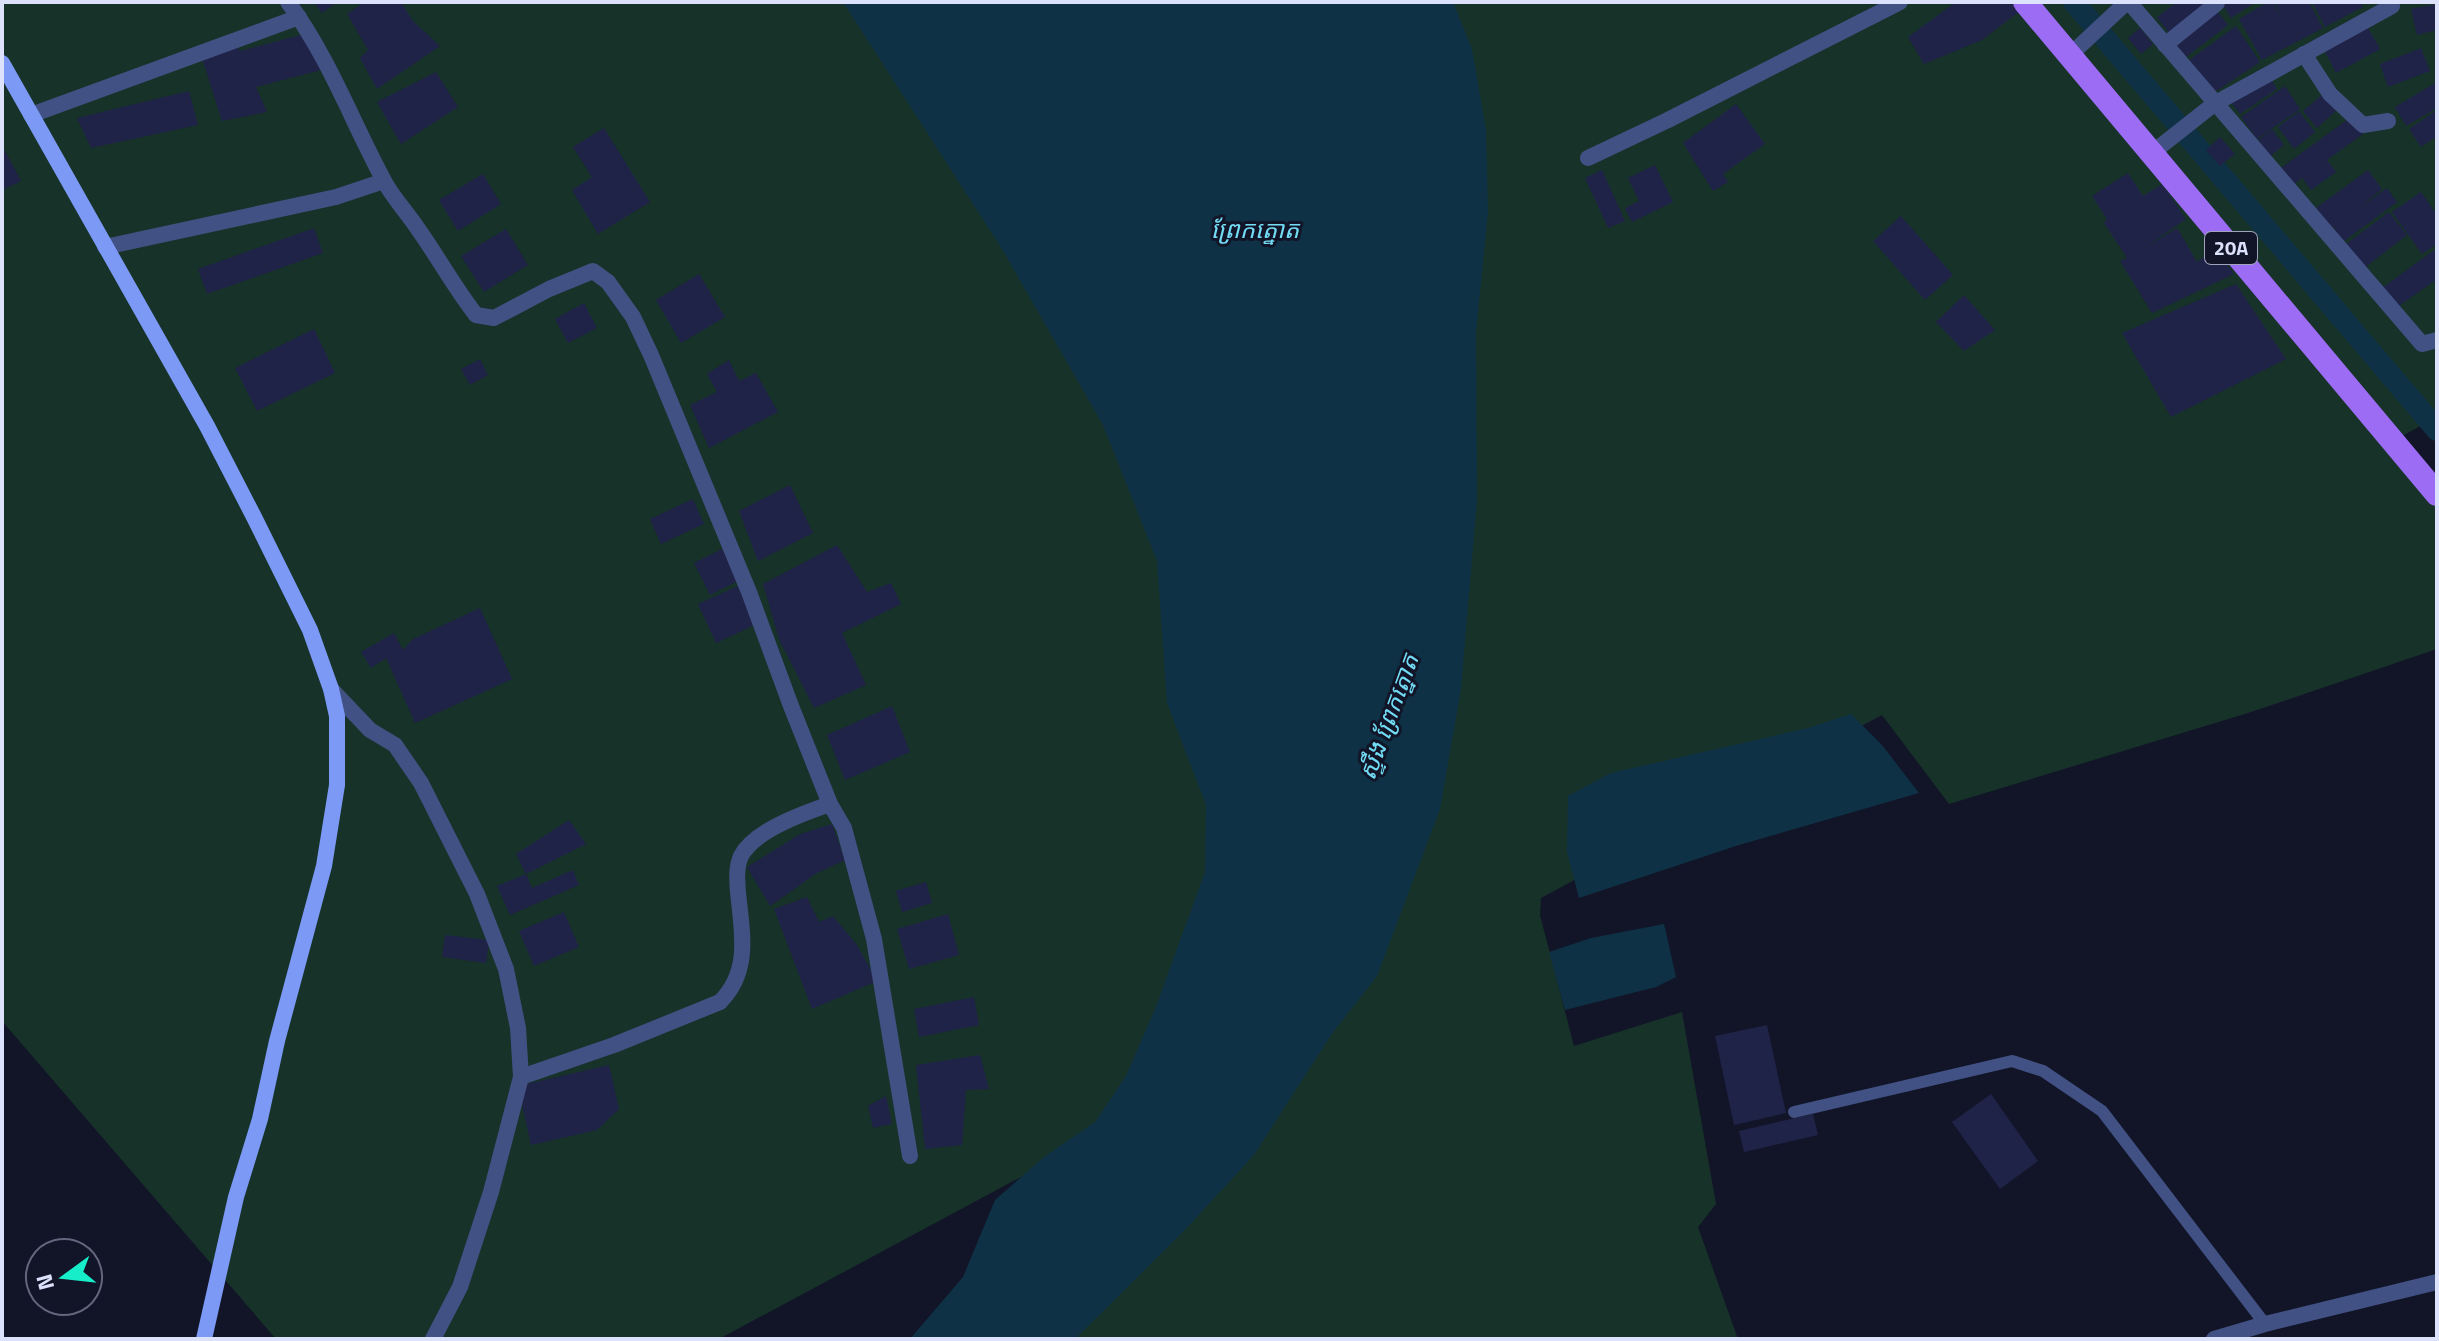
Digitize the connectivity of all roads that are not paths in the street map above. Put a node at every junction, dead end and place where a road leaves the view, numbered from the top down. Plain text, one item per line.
1 (288, 2) edge
2 (1900, 2) edge
3 (2025, 2) edge
4 (2217, 3) edge
5 (2124, 5) edge
6 (2392, 6) dead end
7 (299, 17) junction
8 (2165, 45) junction
9 (2304, 54) junction
10 (2069, 56) junction
11 (2, 63) edge
12 (2209, 108) junction
13 (31, 115) junction
14 (2388, 121) dead end
15 (2152, 153) junction
16 (1588, 158) dead end
17 (384, 181) junction
18 (105, 247) junction
19 (2437, 340) edge
20 (2437, 494) edge
21 (331, 689) junction
22 (830, 804) junction
23 (521, 1077) junction
24 (1794, 1112) dead end
25 (910, 1156) dead end
26 (2437, 1282) edge
27 (2267, 1332) edge
28 (204, 1339) edge
29 (433, 1339) edge
30 (2214, 1339) edge

1 - 7 street
2 - 16 street
3 - 10 main road, 20A
4 - 8 street
5 - 8 street
5 - 10 street
6 - 9 street
7 - 13 street
7 - 17 street
8 - 12 street
9 - 12 street
9 - 14 street
10 - 15 main road, 20A
11 - 13 main road
12 - 15 street
12 - 19 street
13 - 18 main road
15 - 20 main road, 20A
17 - 18 street
17 - 22 street
18 - 21 main road
21 - 23 street
21 - 28 main road
22 - 23 street
22 - 25 street
23 - 29 street
24 - 27 lane
26 - 27 street
27 - 30 street

